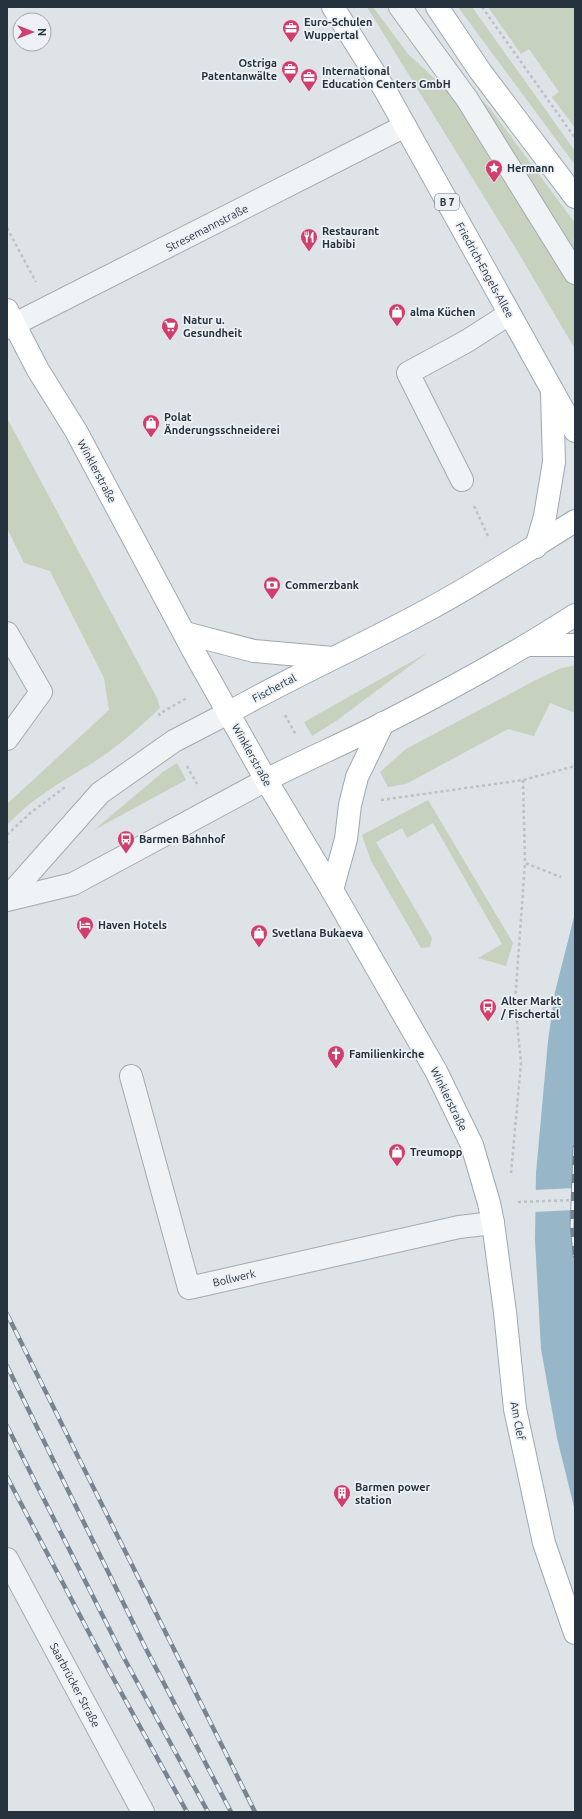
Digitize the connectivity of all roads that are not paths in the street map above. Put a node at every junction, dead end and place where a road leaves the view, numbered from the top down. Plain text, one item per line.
1 (333, 7) edge
2 (400, 7) edge
3 (436, 7) edge
4 (405, 126) junction
5 (575, 197) edge
6 (575, 273) edge
7 (509, 314) junction
8 (9, 321) edge
9 (552, 393) junction
10 (575, 431) edge
11 (462, 480) road end
12 (575, 521) edge
13 (536, 547) junction
14 (575, 615) edge
15 (7, 633) edge
16 (185, 633) junction
17 (528, 645) junction
18 (575, 645) edge
19 (334, 658) junction
20 (228, 713) junction
21 (383, 723) junction
22 (7, 739) edge
23 (266, 780) junction
24 (332, 890) junction
25 (7, 899) edge
26 (131, 1076) dead end
27 (491, 1213) junction
28 (7, 1559) edge
29 (575, 1633) edge
30 (143, 1812) edge

1 - 4 main road, Friedrich-Engels-Allee / B 7
2 - 6 street
3 - 5 main road
4 - 7 main road, Friedrich-Engels-Allee / B 7
4 - 8 street, Stresemannstraße
7 - 9 main road, Friedrich-Engels-Allee / B 7
7 - 11 street
8 - 16 main road, Winklerstraße
9 - 10 main road, Friedrich-Engels-Allee / B 7
9 - 13 main road
12 - 13 main road, Fischertal
13 - 19 main road, Fischertal
14 - 17 main road, Fischertal
15 - 22 street
16 - 19 main road
16 - 20 main road, Winklerstraße
17 - 18 main road
17 - 21 main road, Fischertal
19 - 20 main road, Fischertal
20 - 23 main road, Winklerstraße
20 - 25 street, Fischertal
21 - 23 main road, Fischertal
21 - 24 main road
23 - 24 main road, Winklerstraße
23 - 25 street, Fischertal
24 - 27 main road, Winklerstraße
26 - 27 street, Bollwerk
27 - 29 main road, Am Clef
28 - 30 street, Saarbrücker Straße

